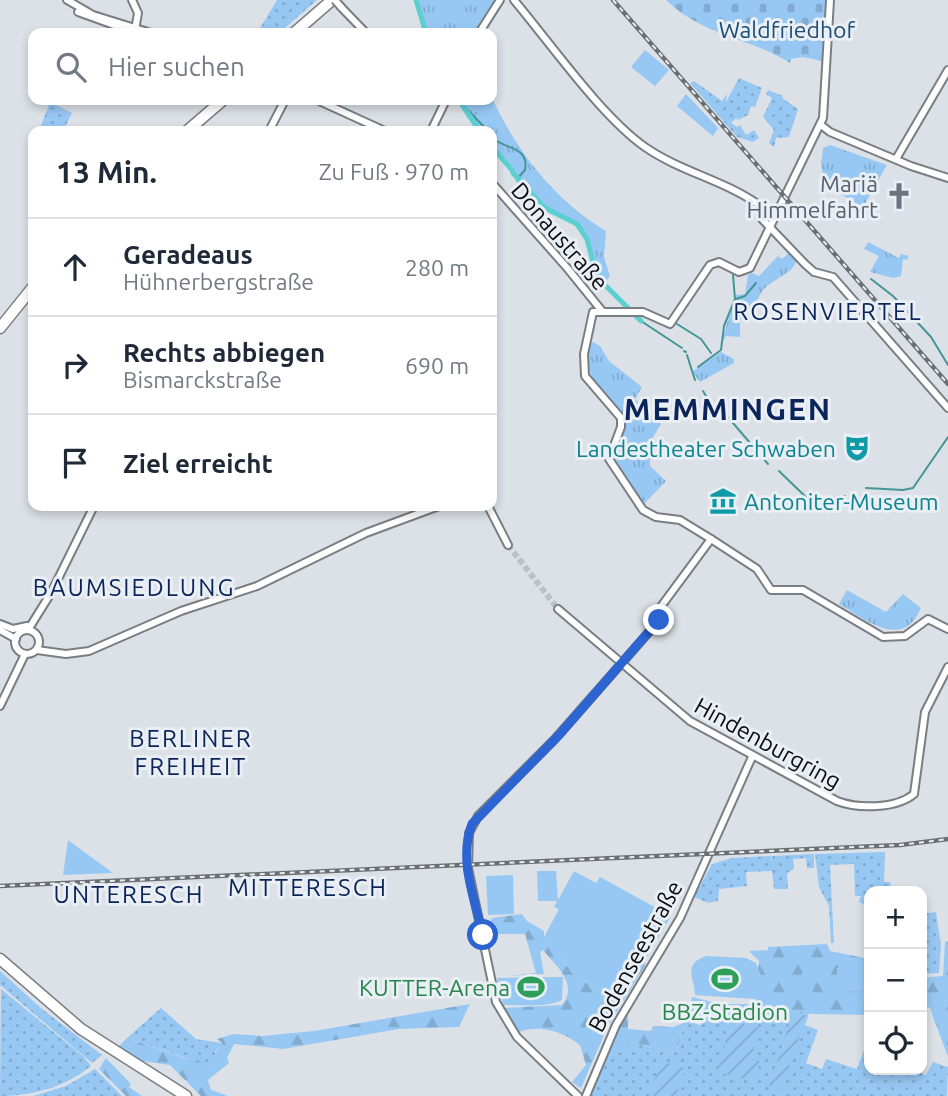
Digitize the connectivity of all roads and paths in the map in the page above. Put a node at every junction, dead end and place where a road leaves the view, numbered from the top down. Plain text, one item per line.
1 (61, 0) edge
2 (67, 0) edge
3 (132, 0) edge
4 (500, 0) edge
5 (514, 0) edge
6 (830, 0) edge
7 (337, 2) edge
8 (124, 28) edge
9 (128, 28) edge
10 (136, 28) edge
11 (301, 28) edge
12 (307, 28) edge
13 (361, 28) edge
14 (482, 28) edge
15 (948, 70) edge
16 (211, 105) edge
17 (217, 105) edge
18 (282, 105) edge
19 (318, 105) edge
20 (328, 105) edge
21 (444, 105) edge
22 (821, 125) junction
23 (187, 126) edge
24 (193, 126) edge
25 (272, 126) edge
26 (364, 126) edge
27 (374, 126) edge
28 (433, 126) edge
29 (830, 132) junction
30 (811, 140) junction
31 (896, 159) junction
32 (948, 178) edge
33 (497, 189) edge
34 (770, 227) junction
35 (28, 287) edge
36 (28, 293) edge
37 (602, 311) junction
38 (0, 320) edge
39 (0, 328) edge
40 (948, 408) edge
41 (91, 511) edge
42 (425, 511) edge
43 (490, 511) edge
44 (711, 539) junction
45 (509, 545) tunnel mouth
46 (558, 609) tunnel mouth
47 (41, 613) junction
48 (0, 626) edge
49 (948, 629) edge
50 (31, 631) junction
51 (18, 636) junction
52 (38, 647) junction
53 (23, 653) junction
54 (621, 664) junction
55 (948, 667) edge
56 (0, 706) edge
57 (752, 757) junction
58 (0, 959) edge
59 (0, 967) edge
60 (175, 1096) edge
61 (186, 1096) edge
62 (578, 1096) edge
63 (586, 1096) edge

1 - 8 street
2 - 9 street
3 - 10 street
4 - 14 street
5 - 34 street
6 - 22 street
7 - 11 highway
7 - 12 highway
7 - 13 street
15 - 31 street
16 - 23 highway
17 - 24 highway
18 - 25 street
19 - 26 street
20 - 27 street
21 - 28 street
22 - 29 street
22 - 30 street
29 - 30 street
29 - 31 street
30 - 34 street
31 - 32 street
33 - 37 street, Donaustraße
34 - 37 street
34 - 40 street
35 - 38 highway
36 - 39 highway
37 - 44 street
41 - 47 street
42 - 52 street
43 - 45 street
44 - 49 street
44 - 54 street
46 - 54 street, Hindenburgring
47 - 48 street
47 - 50 street
48 - 51 street
50 - 51 street
50 - 52 street
51 - 53 street
52 - 53 street
53 - 56 street
54 - 57 street, Hindenburgring
54 - 62 street
55 - 57 street, Hindenburgring
57 - 63 street, Bodenseestraße
58 - 61 highway
59 - 60 highway

